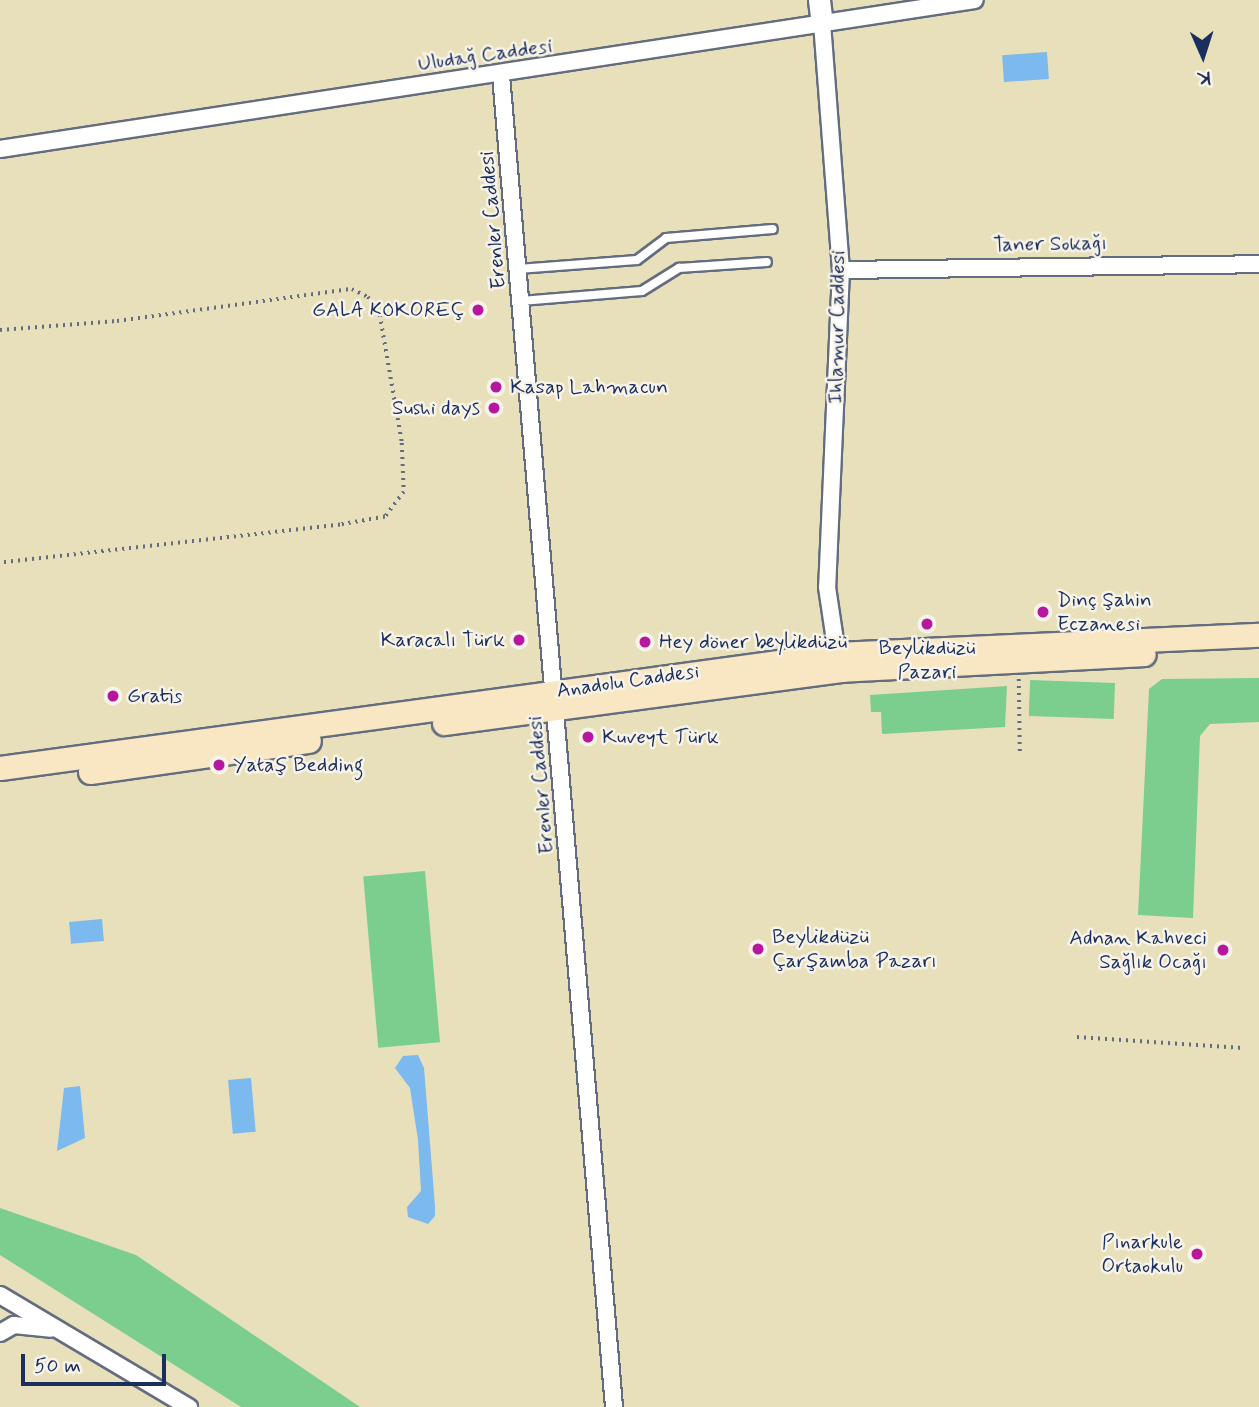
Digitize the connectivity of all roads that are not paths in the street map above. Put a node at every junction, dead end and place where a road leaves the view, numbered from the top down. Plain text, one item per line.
1 (819, 0) edge
2 (975, 0) edge
3 (822, 23) junction
4 (501, 75) junction
5 (0, 149) edge
6 (773, 229) dead end
7 (767, 262) dead end
8 (1259, 264) edge
9 (518, 269) junction
10 (841, 270) junction
11 (521, 301) junction
12 (1259, 635) edge
13 (1138, 647) junction
14 (1259, 650) edge
15 (838, 662) junction
16 (554, 699) junction
17 (0, 768) edge
18 (0, 784) edge
19 (0, 1295) edge
20 (0, 1333) edge
21 (70, 1333) junction
22 (189, 1407) edge
23 (614, 1407) edge

1 - 3 street, Ihlamur Caddesi
2 - 3 street, Uludağ Caddesi
3 - 4 street, Uludağ Caddesi
3 - 10 street, Ihlamur Caddesi
4 - 5 street, Uludağ Caddesi
4 - 9 street, Erenler Caddesi
6 - 9 lane
7 - 11 lane
8 - 10 street, Taner Sokağı
9 - 11 street, Erenler Caddesi
10 - 15 street, Ihlamur Caddesi
11 - 16 street, Erenler Caddesi
12 - 13 main road, Anadolu Caddesi
13 - 14 main road, Anadolu Caddesi
13 - 15 main road, Anadolu Caddesi
15 - 16 main road, Anadolu Caddesi
16 - 17 main road, Anadolu Caddesi
16 - 18 main road, Anadolu Caddesi
16 - 23 street, Erenler Caddesi
19 - 21 street
20 - 21 street
21 - 22 street

